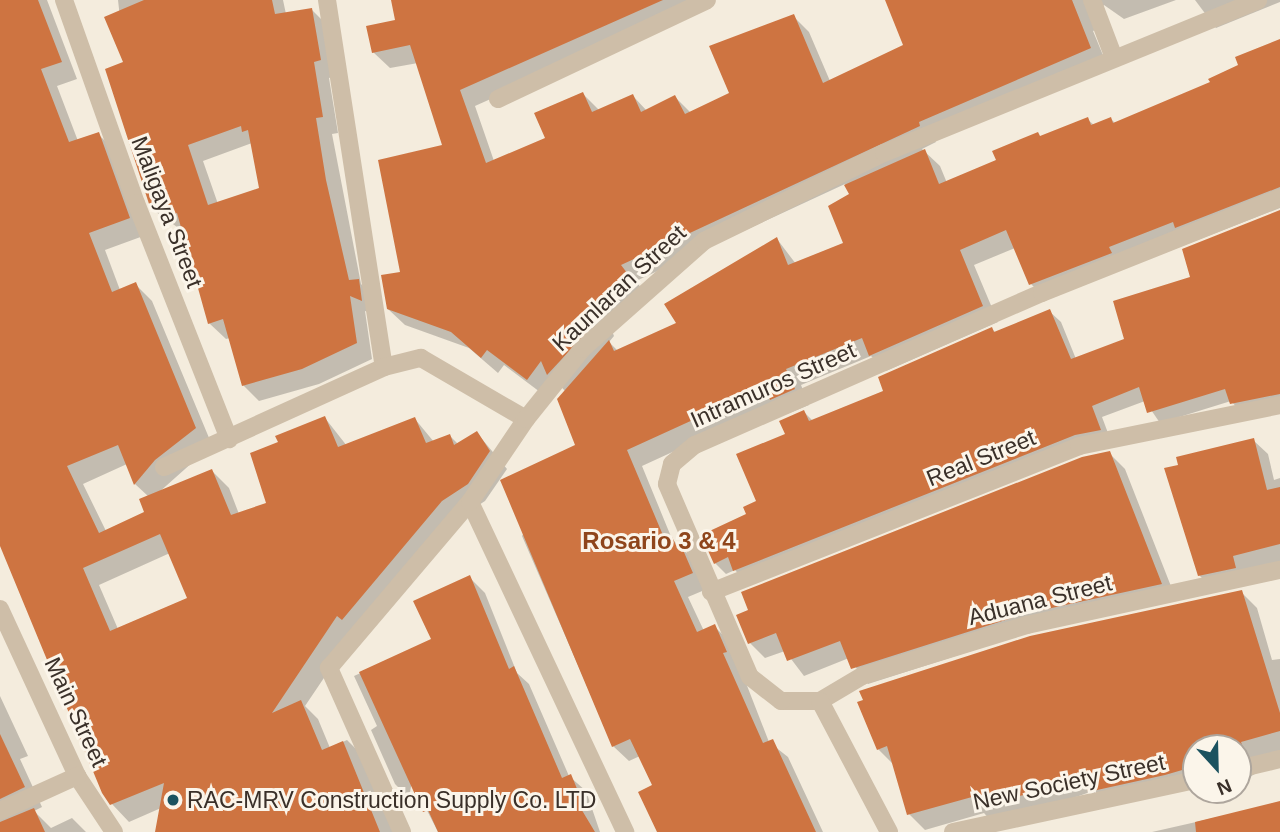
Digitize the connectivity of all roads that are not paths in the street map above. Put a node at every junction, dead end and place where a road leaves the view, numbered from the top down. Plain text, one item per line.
1 (64, 0) edge
2 (327, 0) edge
3 (707, 0) edge
4 (1091, 0) edge
5 (1258, 0) edge
6 (1114, 58) junction
7 (498, 99) dead end
8 (1280, 198) edge
9 (384, 367) junction
10 (1280, 405) edge
11 (526, 419) junction
12 (229, 439) junction
13 (164, 467) dead end
14 (470, 502) junction
15 (1280, 570) edge
16 (711, 592) junction
17 (0, 609) edge
18 (820, 701) junction
19 (1280, 759) edge
20 (1252, 766) edge
21 (77, 776) junction
22 (1182, 782) edge
23 (0, 811) edge
24 (114, 832) edge
25 (402, 832) edge
26 (625, 832) edge
27 (889, 832) edge
28 (953, 832) edge

1 - 12 street, Maligaya Street
2 - 9 street
3 - 7 street
4 - 6 street
5 - 6 street, Kaunlaran Street
6 - 11 street, Kaunlaran Street
8 - 16 street, Intramuros Street
9 - 11 street
9 - 12 street
10 - 16 street, Real Street
11 - 14 street, Kaunlaran Street
12 - 13 street
14 - 25 street, Kaunlaran Street
14 - 26 street
15 - 18 street, Aduana Street
16 - 18 street, Intramuros Street
17 - 21 street, Main Street
18 - 27 street
19 - 20 street
21 - 23 street
21 - 24 street, Main Street
22 - 28 street, New Society Street

